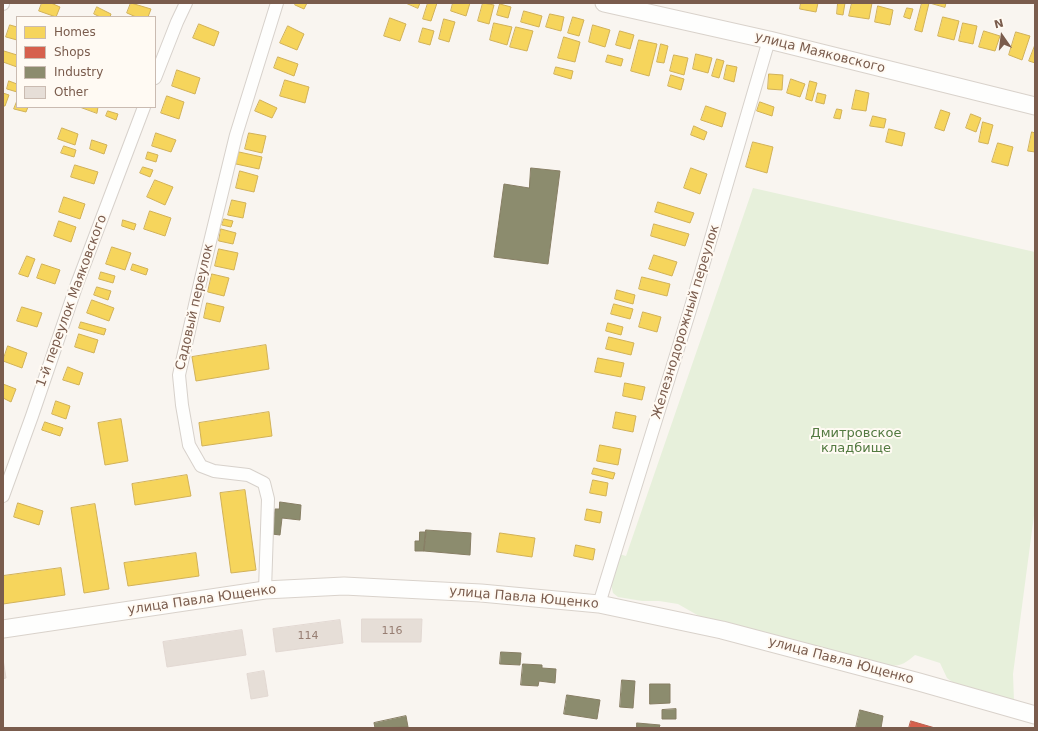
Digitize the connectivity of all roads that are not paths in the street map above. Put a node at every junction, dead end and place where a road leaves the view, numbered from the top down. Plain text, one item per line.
1 (186, 3) edge
2 (277, 3) edge
3 (604, 3) edge
4 (769, 40) junction
5 (156, 75) edge
6 (1035, 106) edge
7 (144, 108) edge
8 (3, 496) edge
9 (265, 590) junction
10 (599, 604) junction
11 (3, 629) edge
12 (1035, 715) edge

1 - 5 street
2 - 9 street, Садовый переулок
3 - 4 street, улица Маяковского
4 - 6 street, улица Маяковского
4 - 10 street, Железнодорожный переулок
7 - 8 street, 1-й переулок Маяковского
9 - 10 street, улица Павла Ющенко
9 - 11 street, улица Павла Ющенко
10 - 12 street, улица Павла Ющенко

